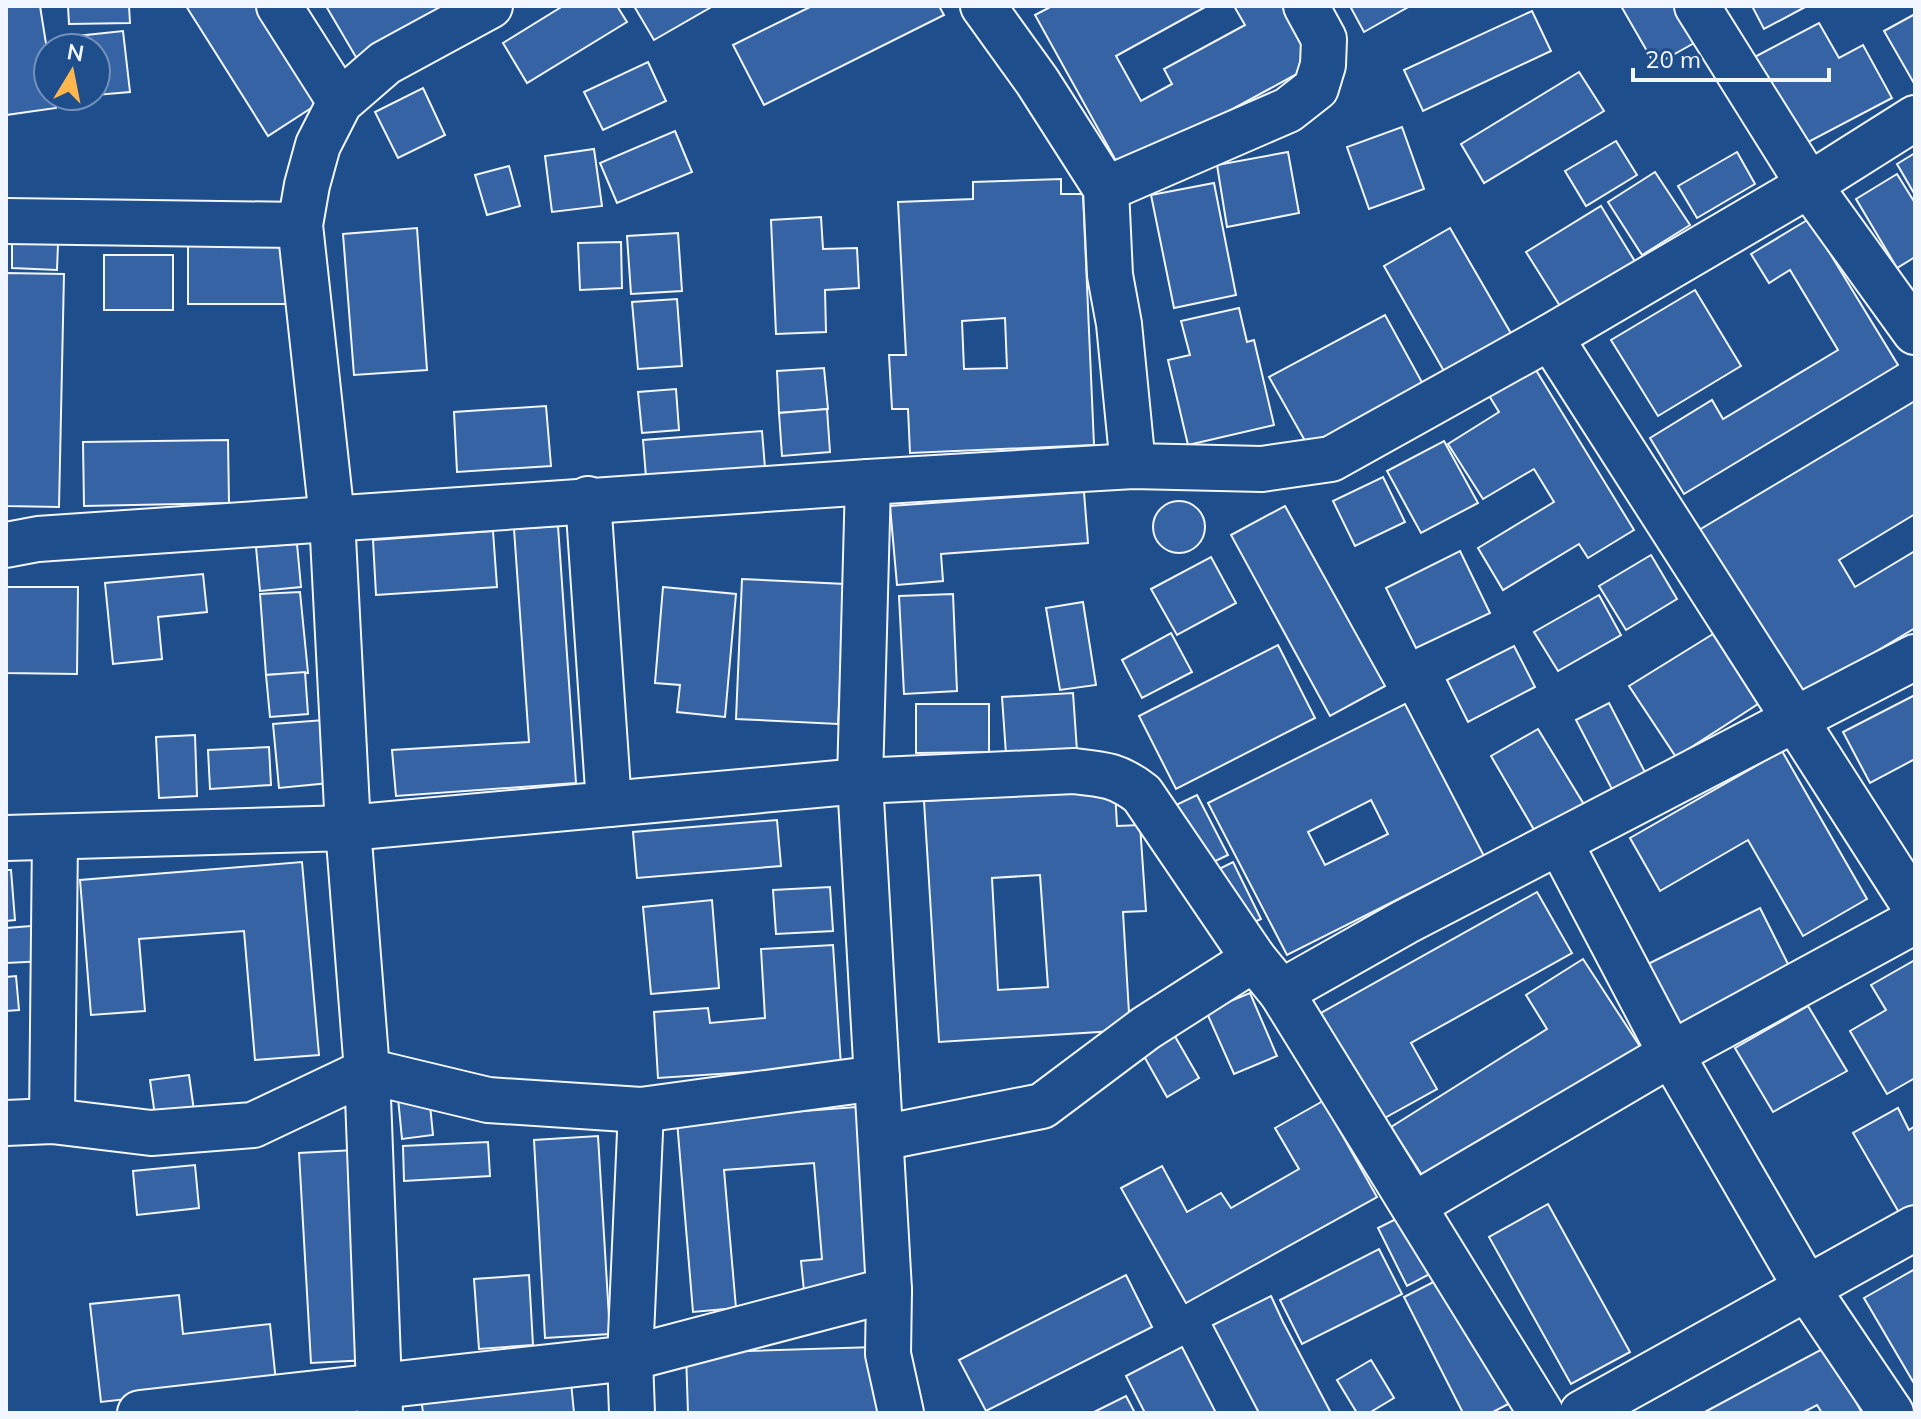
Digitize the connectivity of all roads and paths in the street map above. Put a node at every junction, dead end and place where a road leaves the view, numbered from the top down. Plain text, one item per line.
1 (279, 6) edge
2 (490, 6) edge
3 (983, 6) edge
4 (1306, 6) edge
5 (1697, 6) edge
6 (340, 102) junction
7 (1915, 118) edge
8 (1809, 185) junction
9 (1106, 189) junction
10 (6, 221) edge
11 (300, 225) junction
12 (1915, 332) edge
13 (1550, 337) junction
14 (1133, 466) junction
15 (868, 482) junction
16 (588, 499) junction
17 (332, 518) junction
18 (6, 545) edge
19 (1915, 657) edge
20 (1794, 721) junction
21 (860, 781) junction
22 (609, 804) junction
23 (348, 828) junction
24 (55, 837) junction
25 (6, 838) edge
26 (1560, 843) junction
27 (1915, 907) edge
28 (1915, 921) edge
29 (1267, 976) junction
30 (1671, 1054) junction
31 (367, 1071) junction
32 (877, 1078) junction
33 (641, 1110) junction
34 (52, 1121) junction
35 (6, 1123) edge
36 (881, 1138) junction
37 (1414, 1205) junction
38 (1915, 1228) edge
39 (1806, 1287) junction
40 (889, 1290) junction
41 (630, 1358) junction
42 (379, 1399) edge
43 (140, 1413) edge
44 (632, 1413) edge
45 (901, 1413) edge
46 (1541, 1413) edge
47 (1582, 1413) edge
48 (1891, 1413) edge

1 - 6 street
2 - 6 street
3 - 9 street
4 - 9 street
5 - 8 street
6 - 11 street
7 - 8 street
8 - 12 street
8 - 13 street
9 - 14 street
10 - 11 street
11 - 17 street
13 - 14 street
13 - 20 street
14 - 15 street
15 - 16 street
15 - 21 street
16 - 17 street
16 - 22 street
17 - 18 street
17 - 23 street
19 - 20 street
20 - 26 street
20 - 27 street
21 - 22 street
21 - 29 street
21 - 32 street
22 - 23 street
23 - 24 street
23 - 31 street
24 - 25 street
24 - 34 street
26 - 29 street
26 - 30 street
28 - 30 street
29 - 36 street
29 - 37 street
30 - 37 street
30 - 39 street
31 - 33 street
31 - 34 street
31 - 42 street
32 - 33 street
32 - 36 street
33 - 41 street
34 - 35 street
36 - 40 street
37 - 46 street
38 - 39 street
39 - 47 street
39 - 48 street
40 - 41 street
40 - 45 street
41 - 42 street
41 - 44 street
42 - 43 street

